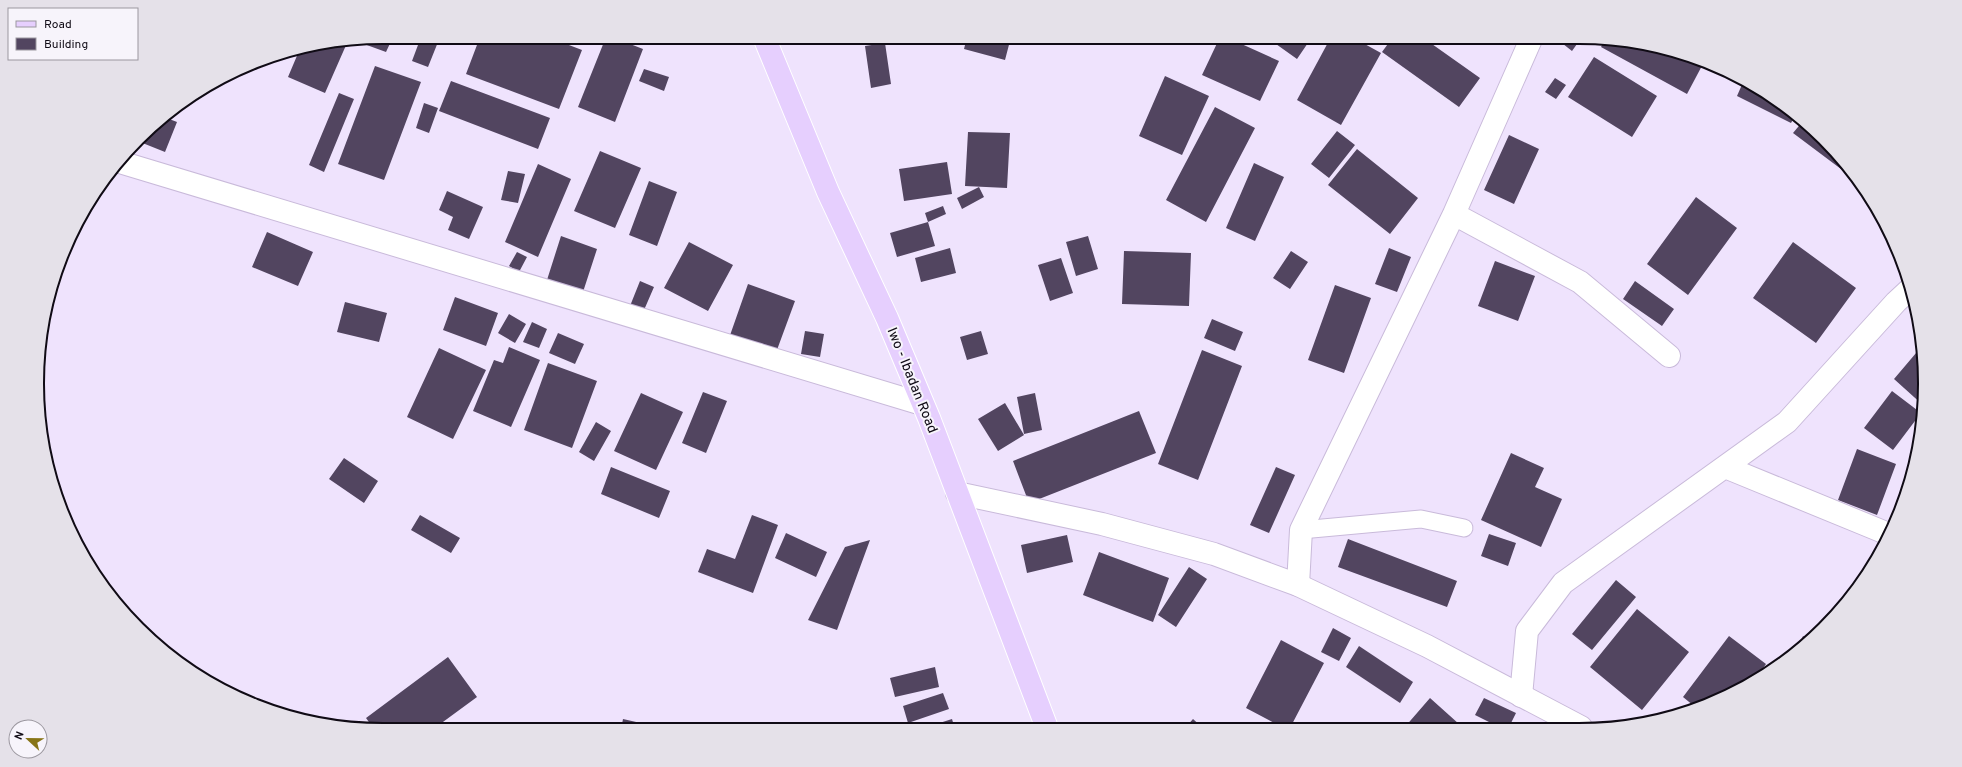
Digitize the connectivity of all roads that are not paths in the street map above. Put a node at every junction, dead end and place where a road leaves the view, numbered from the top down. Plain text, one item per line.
1 (767, 44) edge
2 (1529, 44) edge
3 (125, 164) edge
4 (1454, 214) junction
5 (1905, 293) edge
6 (1669, 356) dead end
7 (922, 404) junction
8 (1725, 467) junction
9 (957, 493) junction
10 (1464, 528) dead end
11 (1301, 530) junction
12 (1884, 532) edge
13 (1298, 585) junction
14 (1521, 696) junction
15 (1045, 723) edge
16 (1573, 723) edge

1 - 7 main road, Iwo - Ibadan Road
2 - 4 street
3 - 7 street
4 - 6 street
4 - 11 street
5 - 8 street
7 - 9 main road, Iwo - Ibadan Road
8 - 12 street
8 - 14 street
9 - 13 street
9 - 15 main road, Iwo - Ibadan Road
10 - 11 lane
11 - 13 street
13 - 14 street
14 - 16 street

